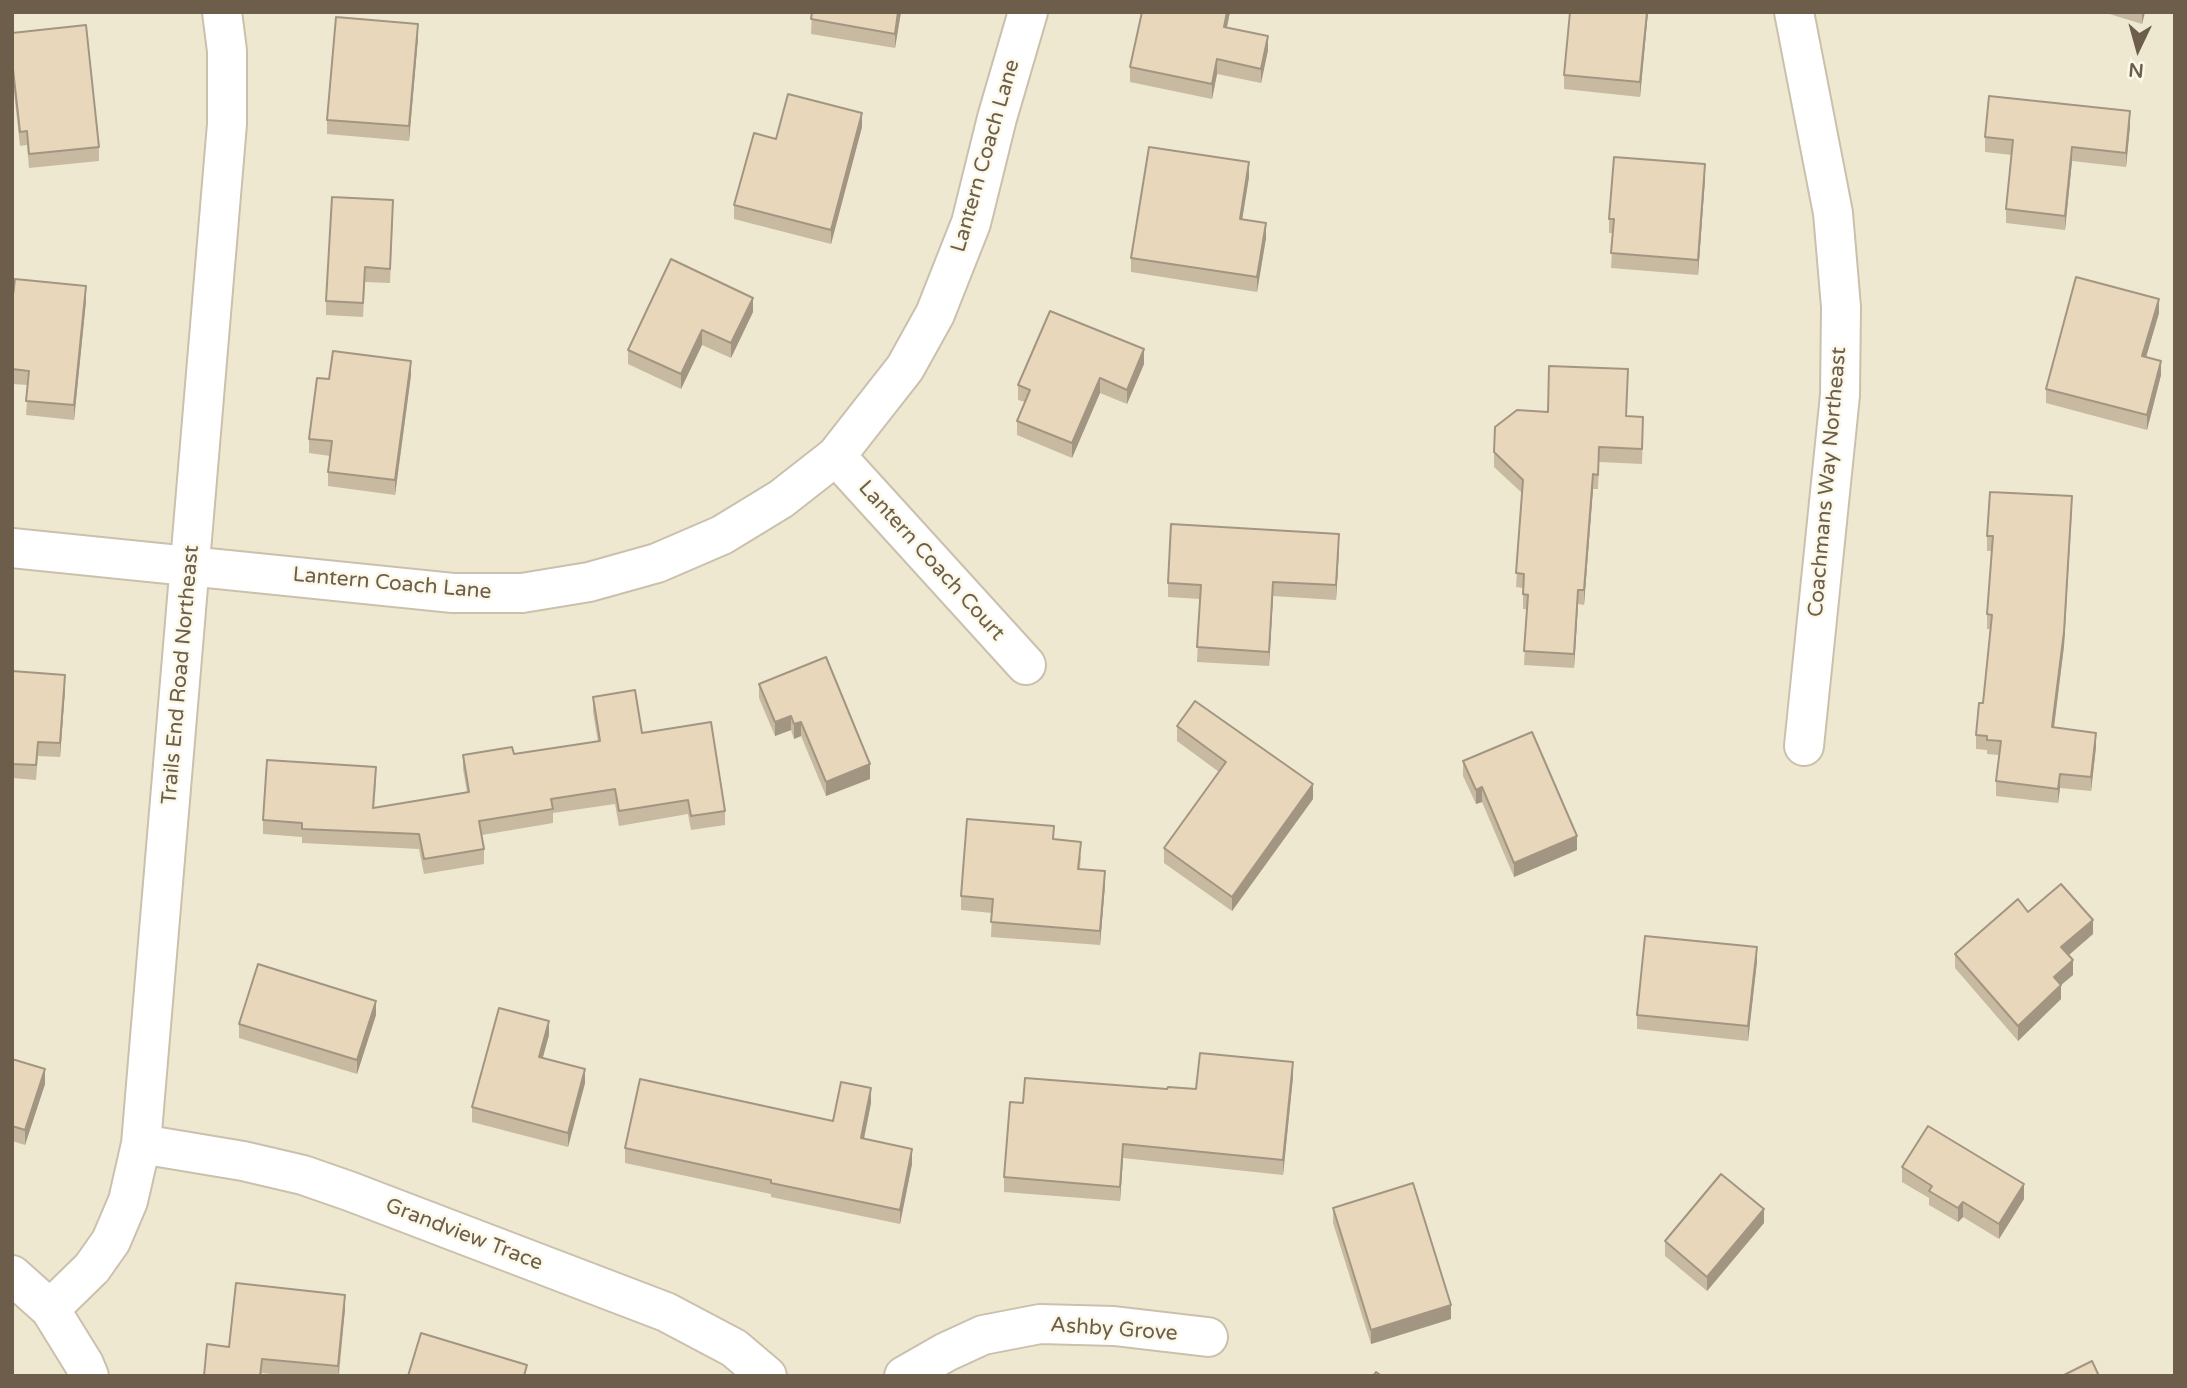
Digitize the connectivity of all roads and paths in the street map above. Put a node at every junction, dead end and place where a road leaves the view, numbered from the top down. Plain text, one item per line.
1 (222, 12) edge
2 (1028, 12) edge
3 (1794, 12) edge
4 (836, 457) junction
5 (12, 548) edge
6 (190, 566) junction
7 (1026, 665) dead end
8 (1804, 746) dead end
9 (142, 1144) junction
10 (12, 1275) edge
11 (50, 1309) junction
12 (1208, 1337) dead end
13 (89, 1376) edge
14 (767, 1376) edge
15 (904, 1376) edge

1 - 6 street, Trails End Road Northeast
2 - 4 street, Lantern Coach Lane
3 - 8 street, Coachmans Way Northeast
4 - 6 street, Lantern Coach Lane
4 - 7 street, Lantern Coach Court
5 - 6 street, Lantern Coach Lane
6 - 9 street, Trails End Road Northeast
9 - 11 street, Trails End Road Northeast
9 - 14 street, Grandview Trace
10 - 11 street
11 - 13 street
12 - 15 street, Ashby Grove

